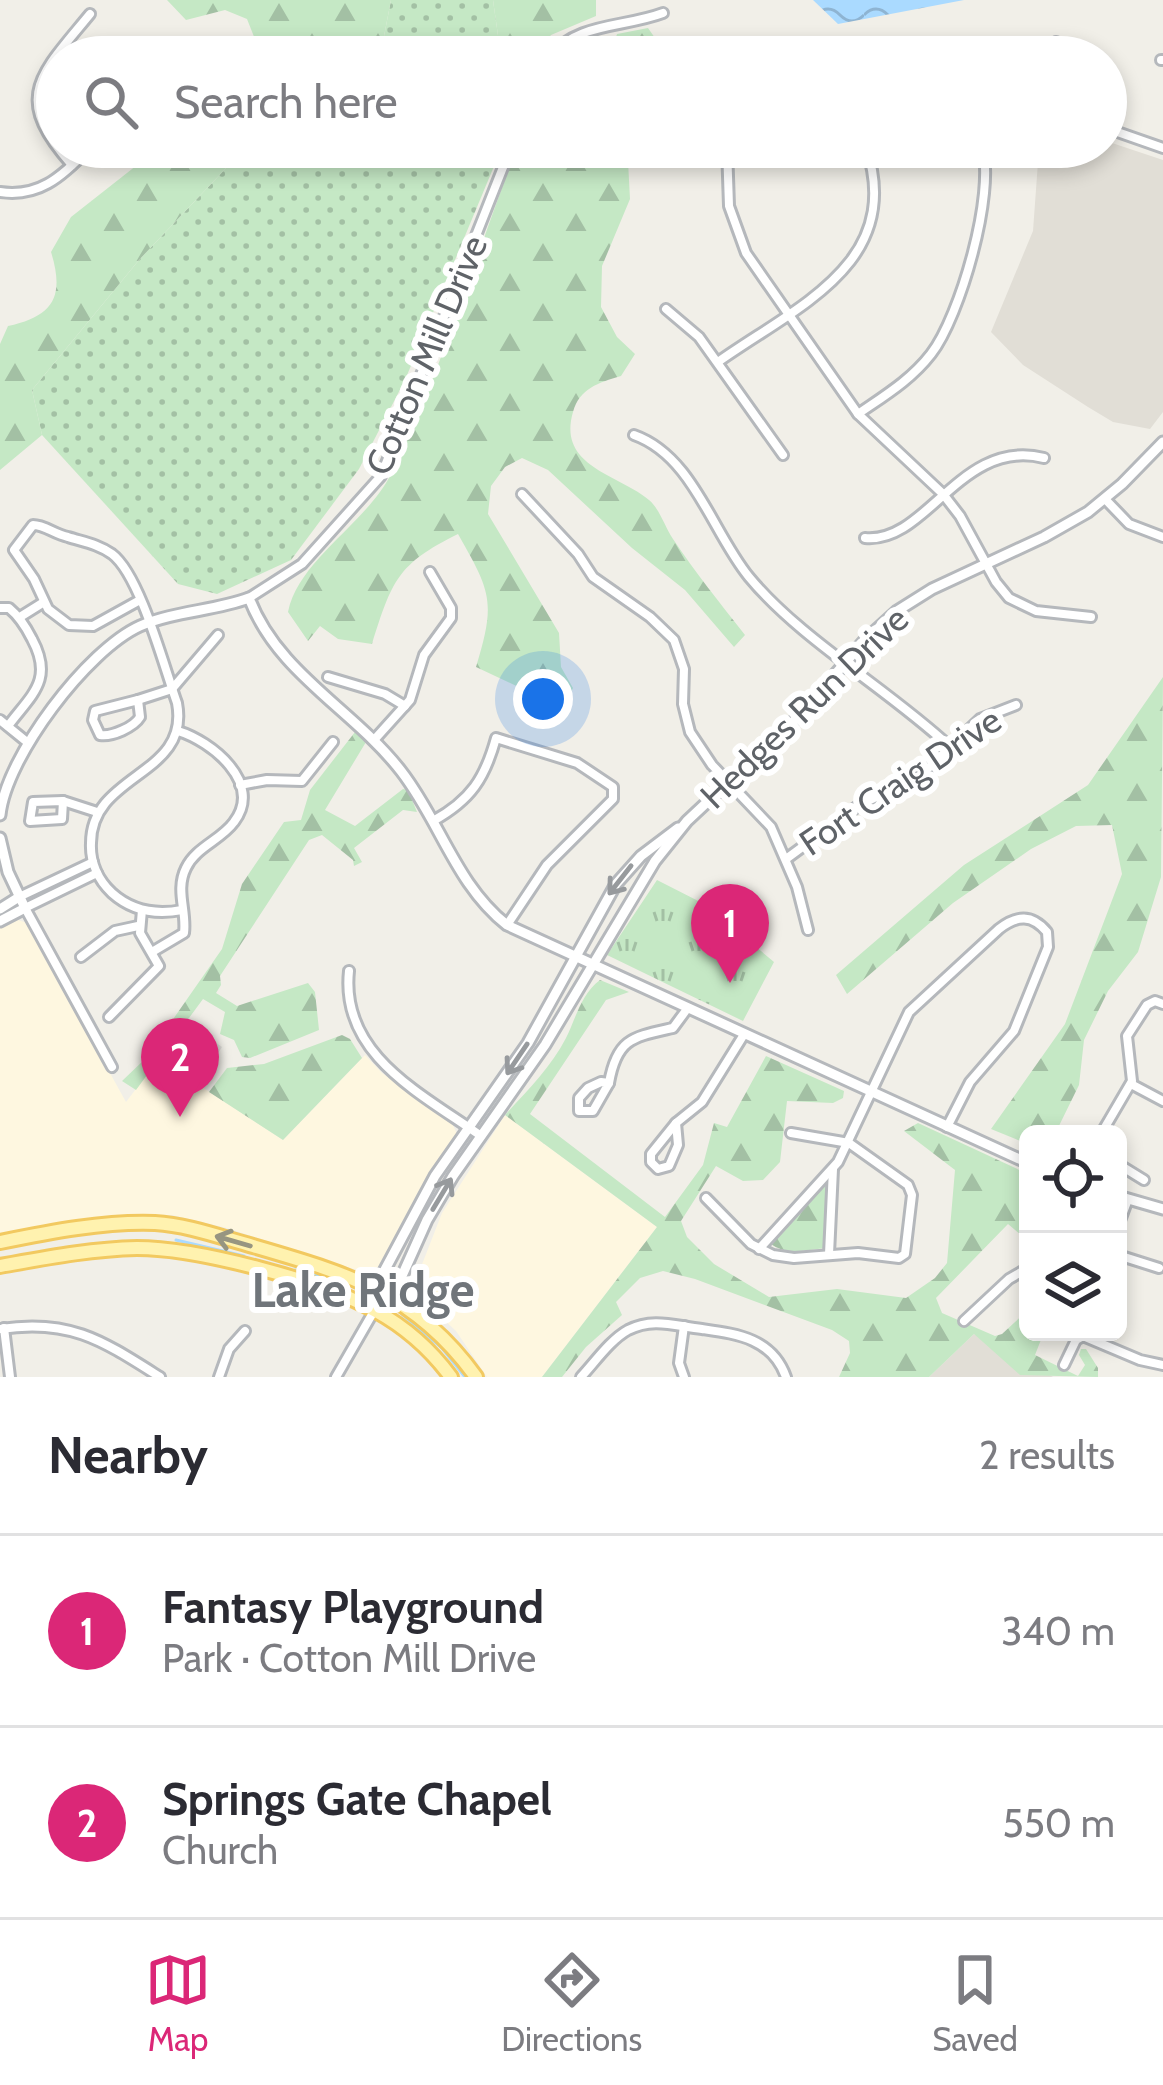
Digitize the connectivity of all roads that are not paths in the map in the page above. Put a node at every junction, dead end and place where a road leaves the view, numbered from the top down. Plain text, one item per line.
1 (663, 13) dead end
2 (90, 14) dead end
3 (73, 36) edge
4 (574, 36) edge
5 (1127, 135) edge
6 (1163, 148) edge
7 (69, 168) edge
8 (503, 168) edge
9 (727, 168) edge
10 (870, 168) edge
11 (986, 168) edge
12 (0, 193) edge
13 (666, 309) dead end
14 (786, 314) junction
15 (718, 362) junction
16 (858, 414) junction
17 (634, 435) dead end
18 (1163, 442) edge
19 (783, 455) dead end
20 (1044, 458) dead end
21 (522, 494) dead end
22 (943, 494) junction
23 (1105, 499) junction
24 (1163, 537) edge
25 (866, 538) dead end
26 (986, 564) junction
27 (430, 572) dead end
28 (249, 598) junction
29 (140, 600) junction
30 (44, 602) junction
31 (0, 608) edge
32 (20, 617) junction
33 (1091, 617) dead end
34 (147, 623) junction
35 (218, 634) dead end
36 (847, 662) junction
37 (328, 677) dead end
38 (172, 689) junction
39 (138, 700) junction
40 (1016, 705) dead end
41 (405, 706) junction
42 (4, 723) edge
43 (178, 731) junction
44 (374, 740) junction
45 (27, 742) junction
46 (333, 742) dead end
47 (949, 746) junction
48 (728, 782) junction
49 (240, 785) junction
50 (63, 802) junction
51 (97, 812) junction
52 (0, 815) edge
53 (433, 821) junction
54 (687, 821) junction
55 (0, 838) edge
56 (786, 859) junction
57 (93, 862) junction
58 (97, 873) junction
59 (22, 902) junction
60 (0, 908) edge
61 (142, 910) junction
62 (182, 910) junction
63 (0, 921) edge
64 (507, 925) junction
65 (138, 926) junction
66 (808, 930) dead end
67 (152, 952) junction
68 (81, 957) dead end
69 (575, 958) junction
70 (591, 965) junction
71 (349, 971) dead end
72 (1163, 1004) edge
73 (687, 1009) junction
74 (543, 1016) junction
75 (109, 1017) dead end
76 (557, 1024) junction
77 (743, 1036) junction
78 (112, 1067) dead end
79 (609, 1083) junction
80 (1131, 1084) junction
81 (870, 1094) junction
82 (1163, 1101) edge
83 (676, 1123) junction
84 (1106, 1125) edge
85 (468, 1127) junction
86 (947, 1127) junction
87 (791, 1133) dead end
88 (481, 1136) junction
89 (849, 1143) junction
90 (1019, 1159) edge
91 (833, 1168) junction
92 (1127, 1169) edge
93 (1144, 1180) dead end
94 (706, 1198) dead end
95 (1127, 1198) edge
96 (1163, 1209) edge
97 (157, 1224) junction
98 (0, 1242) edge
99 (154, 1249) junction
100 (758, 1249) junction
101 (830, 1254) junction
102 (1127, 1258) edge
103 (0, 1266) edge
104 (1159, 1268) dead end
105 (1019, 1273) edge
106 (384, 1291) junction
107 (375, 1310) junction
108 (964, 1322) dead end
109 (684, 1326) junction
110 (2, 1328) edge
111 (244, 1331) dead end
112 (1064, 1365) dead end
113 (1163, 1365) edge
114 (10, 1377) edge
115 (160, 1377) edge
116 (219, 1377) edge
117 (336, 1377) edge
118 (451, 1377) edge
119 (476, 1377) edge
120 (581, 1377) edge
121 (683, 1377) edge
122 (786, 1377) edge

1 - 4 street
2 - 3 street
5 - 6 street
7 - 12 street
8 - 28 street, Cotton Mill Drive
9 - 14 street
10 - 14 street
11 - 16 street
13 - 15 street
14 - 15 street
14 - 16 street
15 - 19 street
16 - 22 street
17 - 36 street
18 - 23 street, Hedges Run Drive
20 - 22 street
21 - 48 street
22 - 25 street
22 - 26 street
23 - 24 street
23 - 26 street, Hedges Run Drive
26 - 33 street
26 - 36 street, Hedges Run Drive
27 - 41 street
28 - 34 street
28 - 44 street
29 - 30 street
29 - 30 street
29 - 34 street
30 - 32 street
31 - 32 street
32 - 42 street
34 - 38 street
34 - 45 street
35 - 38 street
36 - 47 street
36 - 48 street, Hedges Run Drive
37 - 41 street
38 - 39 street
38 - 43 street
39 - 39 street
40 - 47 street, Fort Craig Drive
41 - 44 street
42 - 45 street
43 - 49 street
43 - 51 street
44 - 53 street
45 - 52 street
46 - 49 street
47 - 56 street, Fort Craig Drive
48 - 54 street, Hedges Run Drive
48 - 56 street
49 - 62 street
50 - 50 street
50 - 51 street
51 - 57 street
53 - 64 street
53 - 64 street
54 -> 69 street, Hedges Run Drive
54 - 70 street, Hedges Run Drive
55 - 59 street
56 - 66 street
57 - 58 street
57 - 59 street
58 - 59 street
58 - 61 street
59 - 60 street
59 - 63 street
59 - 78 street
61 - 62 street
61 - 65 street
62 - 67 street
64 - 69 street
65 - 67 street
65 - 68 street
67 - 75 street
69 - 70 street
69 - 74 street, Hedges Run Drive
70 - 73 street
70 - 76 street, Hedges Run Drive
71 - 85 street
72 - 80 street
73 - 77 street
73 - 79 street
74 - 76 street
74 -> 85 street, Hedges Run Drive
76 - 88 street, Hedges Run Drive
77 - 81 street
77 - 83 street
79 - 79 street
80 - 82 street
80 - 84 street
81 - 86 street
81 - 86 street
81 - 89 street
83 - 83 street
85 - 88 street
85 - 106 street, Hedges Run Drive
86 - 90 street
87 - 89 street
106 -> 88 street, Hedges Run Drive
89 - 91 street
89 - 101 street
91 - 100 street
91 - 101 street
92 - 93 street
94 - 100 street
95 - 96 street
97 - 98 main road
97 - 99 main road
106 -> 97 main road
99 - 103 main road
99 - 107 main road
100 - 101 street
102 - 104 street
105 - 108 street
106 - 107 street, Hedges Run Drive
106 - 119 main road
107 - 117 street, Hedges Run Drive
107 - 118 main road
109 - 120 street
109 - 121 street
109 - 122 street
110 - 114 street
110 - 115 street
111 - 116 street
112 - 113 street

